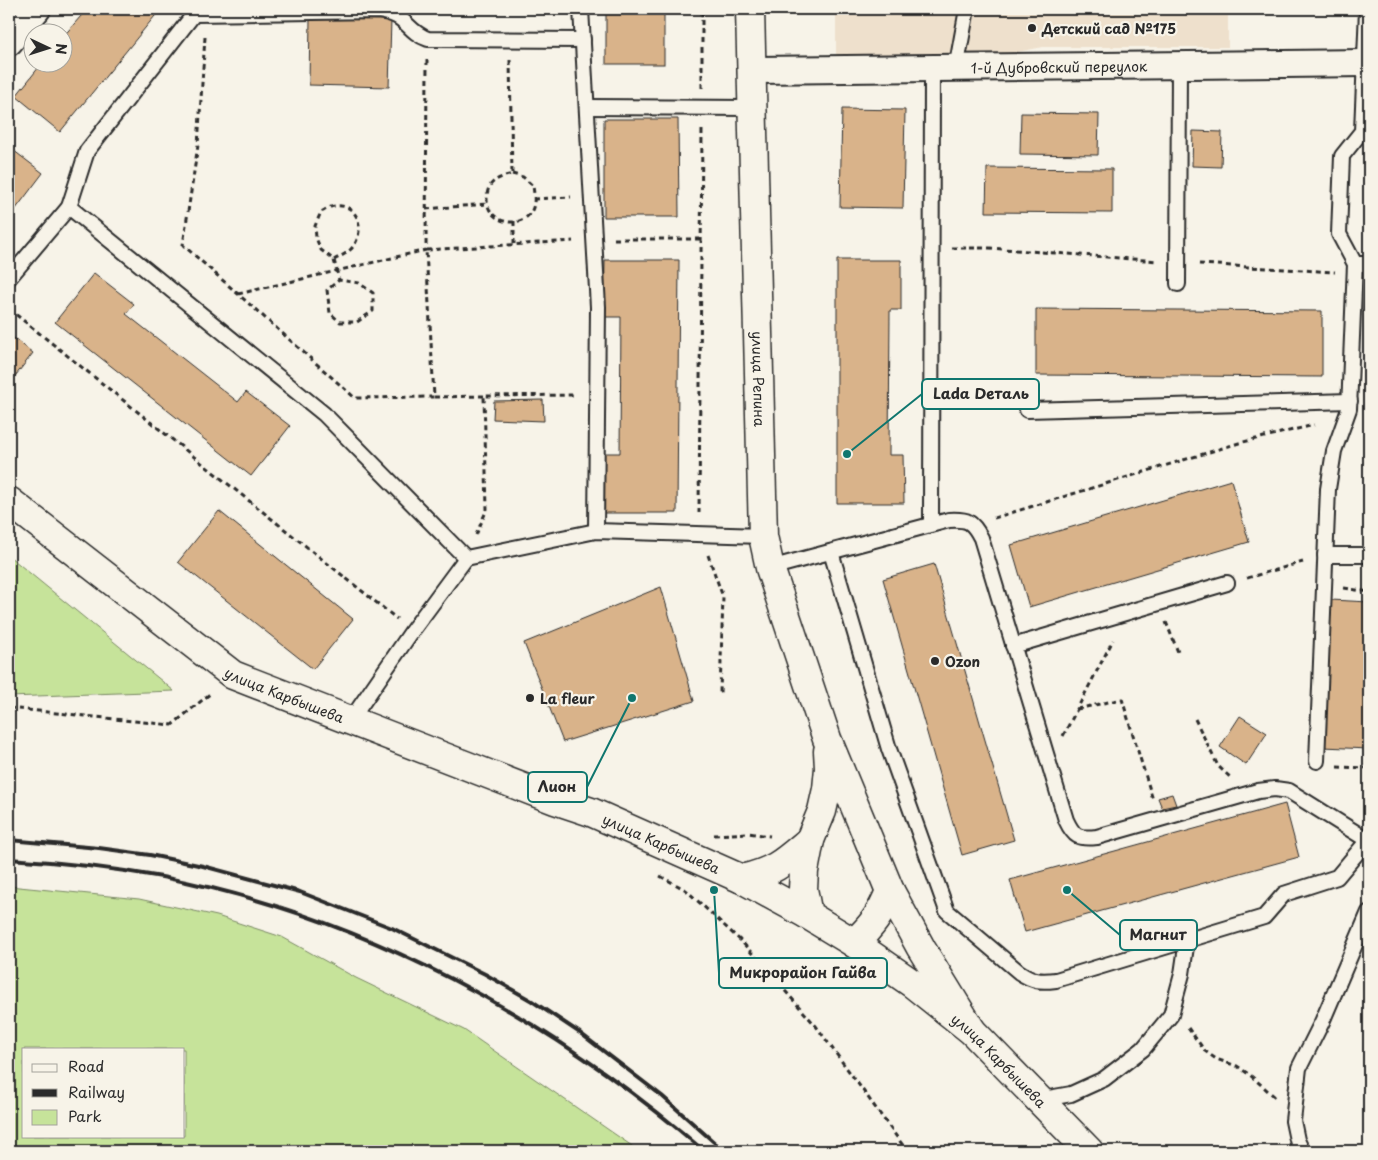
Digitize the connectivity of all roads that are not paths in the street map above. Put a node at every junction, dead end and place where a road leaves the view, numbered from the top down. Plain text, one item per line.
1 (37, 9) edge
2 (581, 9) edge
3 (750, 9) edge
4 (967, 9) edge
5 (1367, 9) edge
6 (346, 10) edge
7 (583, 40) junction
8 (9, 42) edge
9 (1365, 63) junction
10 (1179, 66) junction
11 (944, 69) junction
12 (752, 70) junction
13 (586, 107) junction
14 (752, 108) junction
15 (1366, 131) edge
16 (68, 207) junction
17 (1362, 264) edge
18 (9, 278) edge
19 (1178, 284) dead end
20 (1350, 401) junction
21 (1026, 410) dead end
22 (9, 501) edge
23 (931, 524) junction
24 (596, 531) junction
25 (763, 536) junction
26 (831, 552) junction
27 (1369, 555) edge
28 (1325, 556) junction
29 (466, 558) junction
30 (770, 568) junction
31 (1227, 584) road end
32 (1013, 646) junction
33 (353, 721) junction
34 (827, 739) junction
35 (1317, 761) dead end
36 (810, 840) junction
37 (1369, 840) edge
38 (742, 879) junction
39 (890, 891) junction
40 (1369, 912) edge
41 (808, 915) junction
42 (1187, 940) junction
43 (854, 943) junction
44 (972, 1031) junction
45 (1038, 1100) junction
46 (1089, 1151) edge
47 (1302, 1151) edge

1 - 8 street
2 - 7 lane
3 - 12 main road, улица Репина
4 - 11 lane
5 - 9 lane
6 - 7 lane
6 - 16 lane
7 - 13 lane
9 - 10 street, 1-й Дубровский переулок
9 - 15 lane
10 - 11 street, 1-й Дубровский переулок
10 - 19 lane
11 - 12 street, 1-й Дубровский переулок
11 - 23 lane
12 - 14 main road, улица Репина
13 - 14 lane
13 - 24 lane
14 - 25 main road, улица Репина
15 - 17 lane
16 - 18 lane
16 - 29 lane
17 - 20 lane
20 - 21 lane
20 - 28 lane
22 - 33 main road, улица Карбышева
23 - 26 lane
23 - 32 lane
24 - 25 lane
24 - 29 lane
25 - 30 main road, улица Репина
26 - 30 lane
26 - 42 lane
27 - 28 lane
28 - 35 lane
29 - 33 lane
30 - 34 main road, улица Репина
31 - 32 lane
32 - 37 lane
33 - 38 main road, улица Карбышева
34 - 36 main road
34 - 39 main road
36 - 38 main road
36 - 41 main road
37 - 42 lane
38 - 41 main road, улица Карбышева
39 - 43 main road
39 - 44 main road
40 - 47 lane
41 - 43 main road, улица Карбышева
42 - 45 lane
43 - 44 main road, улица Карбышева
44 - 45 main road, улица Карбышева
45 - 46 main road, улица Карбышева

